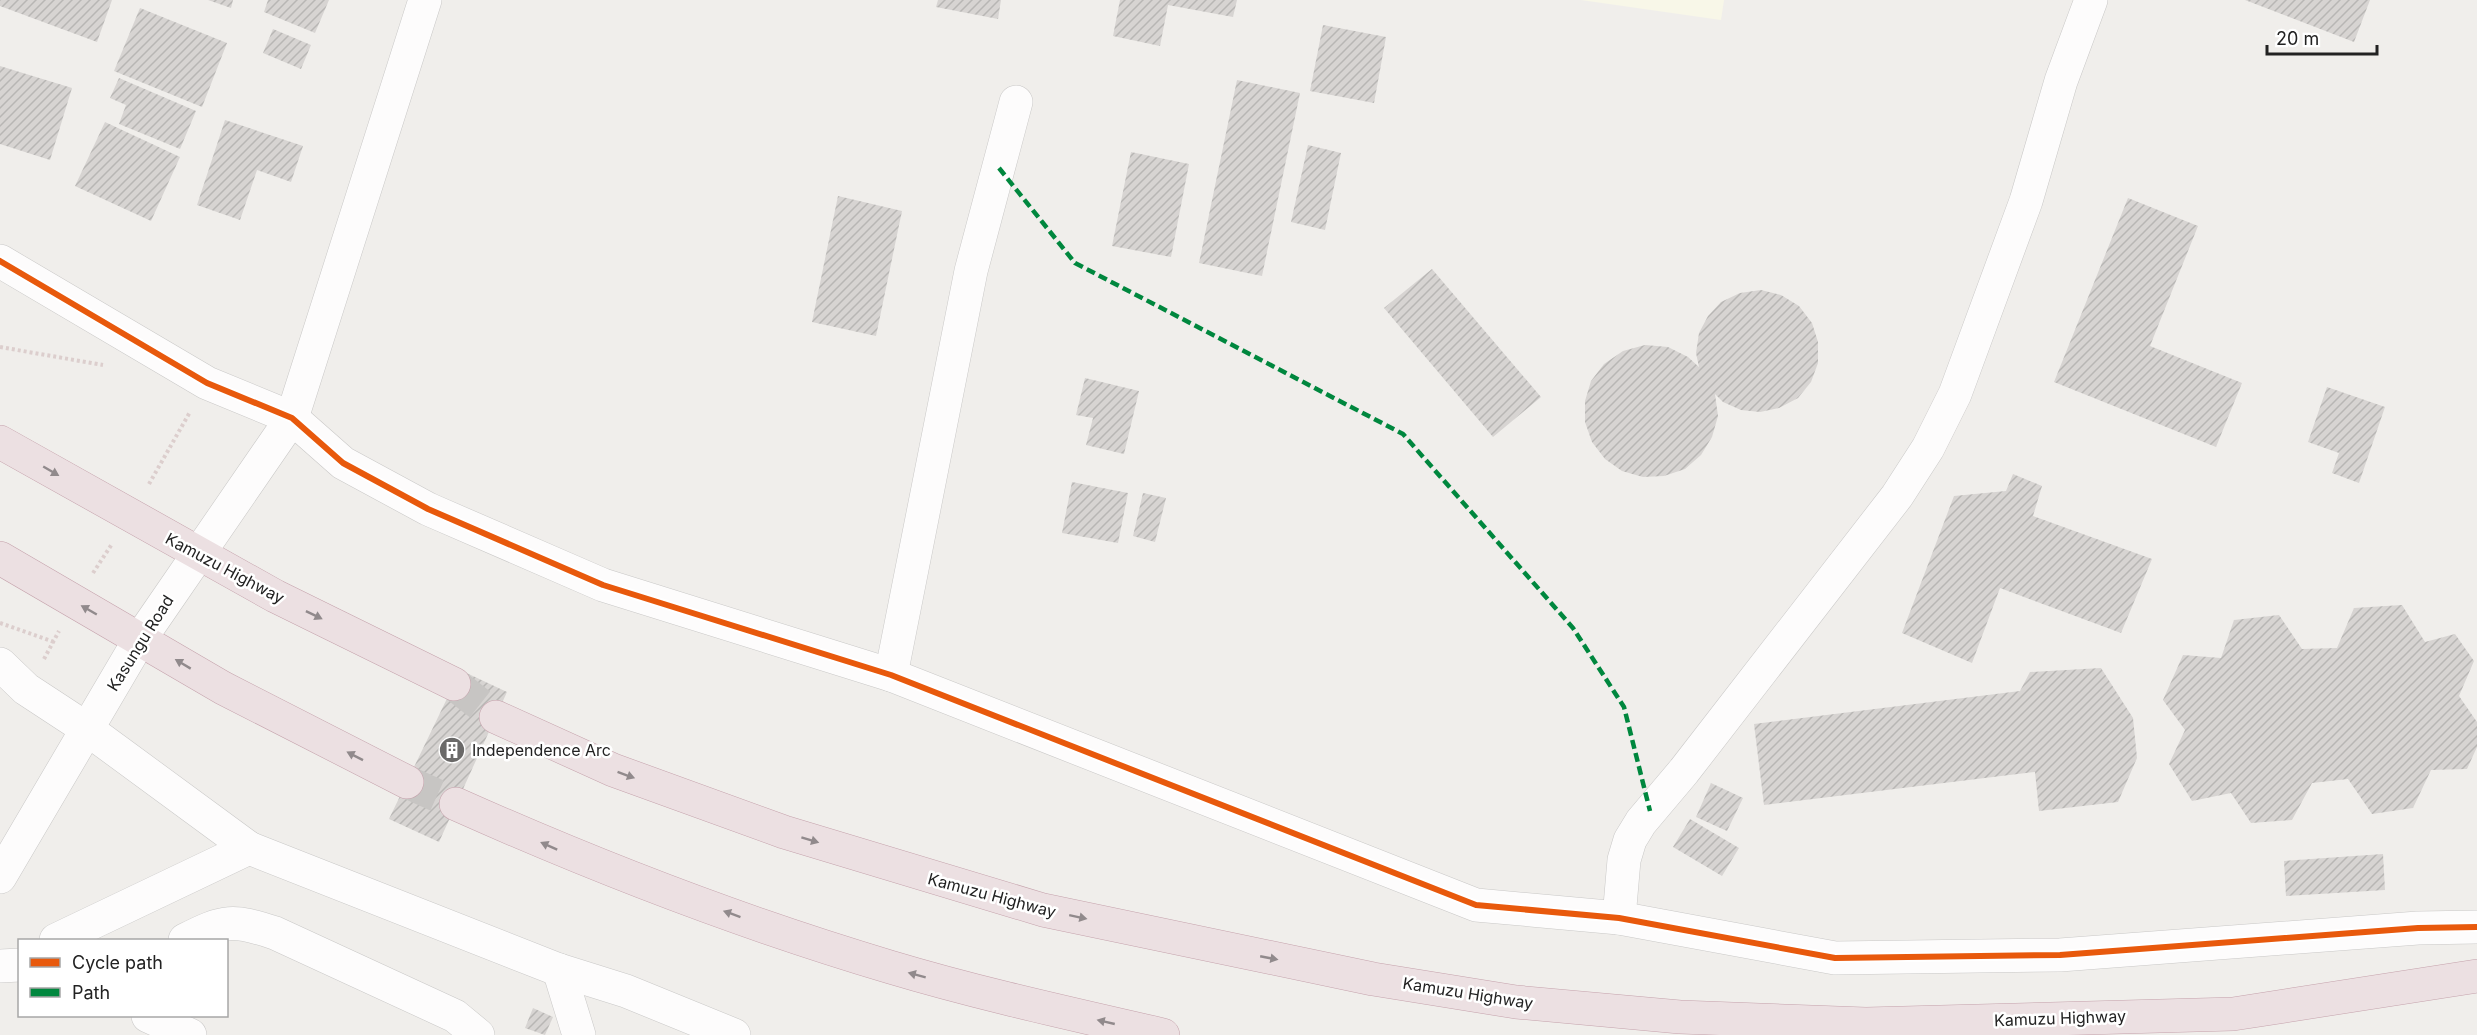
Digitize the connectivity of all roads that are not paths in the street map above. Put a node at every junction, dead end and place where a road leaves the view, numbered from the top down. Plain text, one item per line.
1 (425, 0) edge
2 (2091, 0) edge
3 (1016, 102) dead end
4 (0, 261) edge
5 (291, 418) junction
6 (0, 442) edge
7 (197, 554) junction
8 (0, 558) edge
9 (140, 639) junction
10 (0, 664) edge
11 (891, 675) junction
12 (454, 684) tunnel mouth
13 (496, 717) tunnel mouth
14 (87, 729) junction
15 (407, 782) tunnel mouth
16 (456, 804) tunnel mouth
17 (249, 848) junction
18 (0, 877) edge
19 (1618, 918) junction
20 (2477, 927) edge
21 (58, 939) edge
22 (187, 939) edge
23 (18, 965) edge
24 (0, 966) edge
25 (559, 970) junction
26 (2477, 976) edge
27 (150, 1017) edge
28 (189, 1035) edge
29 (478, 1035) edge
30 (579, 1035) edge
31 (734, 1035) edge
32 (1163, 1035) edge

1 - 5 street, Kasungu Road
2 - 19 street
3 - 11 street
4 - 5 street
5 - 7 street, Kasungu Road
5 - 11 street
6 -> 7 highway, Kamuzu Highway
7 - 9 street, Kasungu Road
7 -> 12 highway, Kamuzu Highway
9 -> 8 highway
9 - 14 street, Kasungu Road
15 -> 9 highway
10 - 14 street
11 - 19 street
13 -> 26 highway, Kamuzu Highway
14 - 17 street
14 - 18 street, Kasungu Road
32 -> 16 highway
17 - 21 street
17 - 25 street
19 - 20 street
22 - 29 street
23 - 24 street
25 - 30 street
25 - 31 street
27 - 28 street

